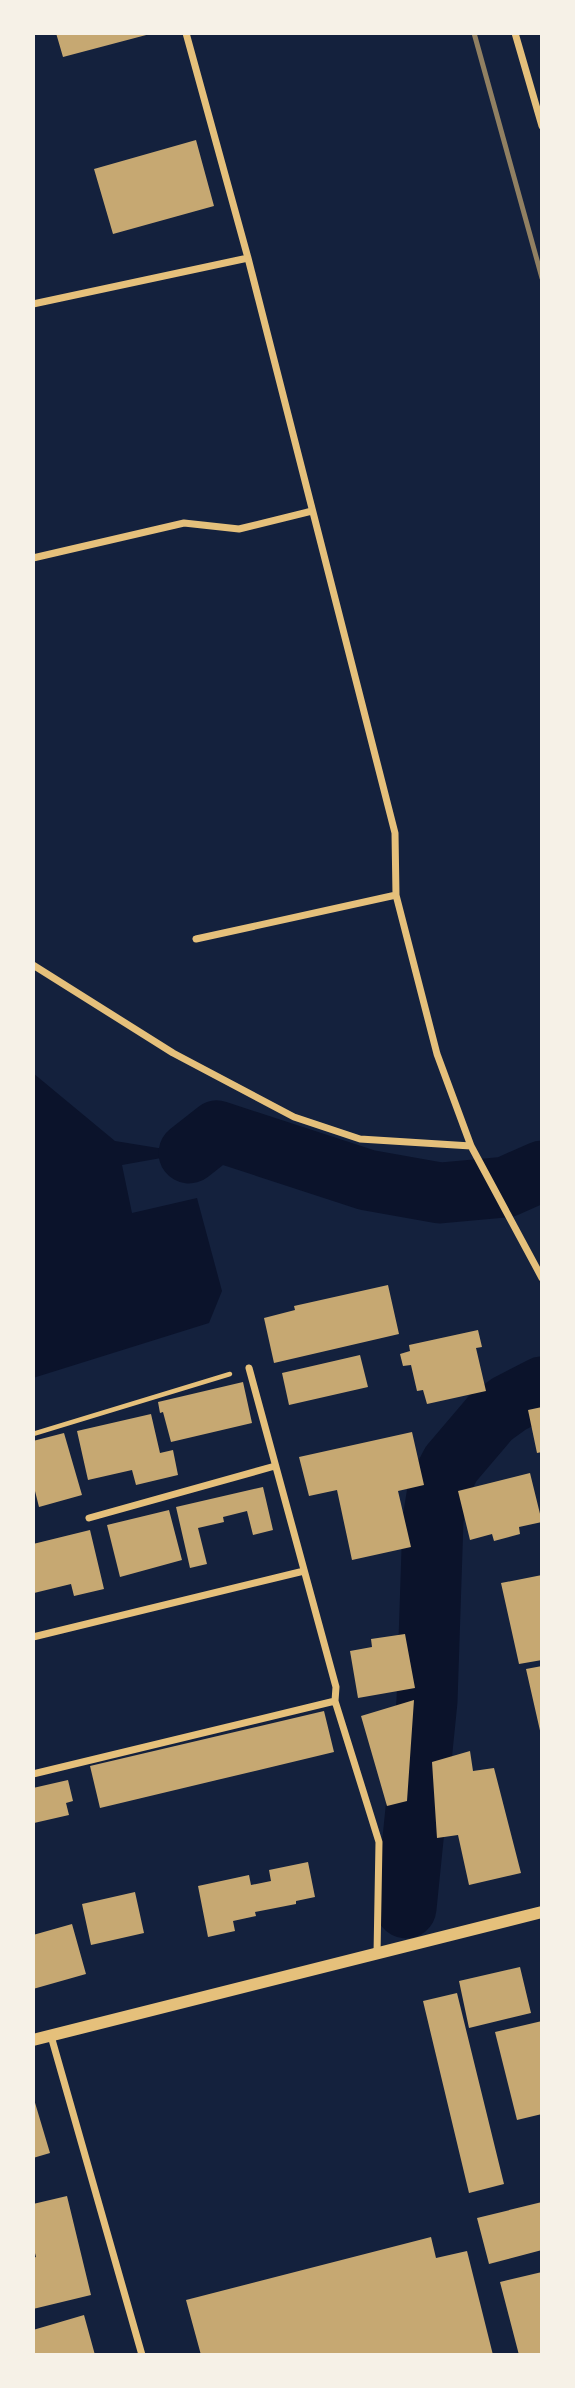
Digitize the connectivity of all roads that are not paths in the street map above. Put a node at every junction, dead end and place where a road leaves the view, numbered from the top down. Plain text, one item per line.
1 (186, 33) edge
2 (515, 33) edge
3 (542, 126) edge
4 (248, 258) junction
5 (33, 304) edge
6 (312, 511) junction
7 (33, 558) edge
8 (396, 895) junction
9 (196, 939) dead end
10 (33, 965) edge
11 (471, 1146) junction
12 (542, 1278) edge
13 (249, 1368) road end
14 (275, 1466) junction
15 (89, 1518) dead end
16 (304, 1571) junction
17 (33, 1637) edge
18 (335, 1701) junction
19 (33, 1774) edge
20 (542, 1912) edge
21 (377, 1954) junction
22 (51, 2036) junction
23 (33, 2040) edge
24 (142, 2355) edge

1 - 4 street
2 - 3 street
4 - 5 street
4 - 6 street
6 - 7 street
6 - 8 street
8 - 9 street
8 - 11 street
10 - 11 street
11 - 12 street
13 - 14 street
14 - 15 street
14 - 16 street
16 - 17 street
16 - 18 street
18 - 19 street
18 - 21 street
20 - 21 street
21 - 22 street
22 - 23 street
22 - 24 street

